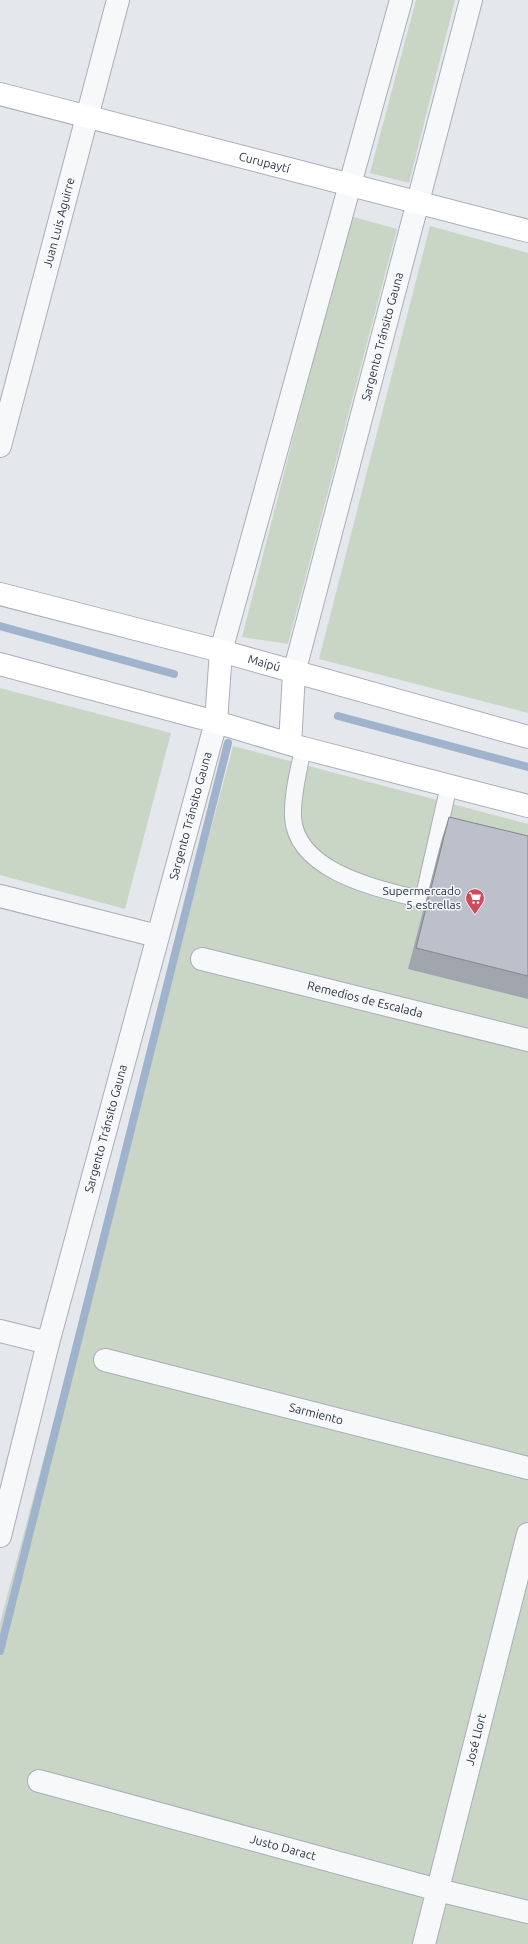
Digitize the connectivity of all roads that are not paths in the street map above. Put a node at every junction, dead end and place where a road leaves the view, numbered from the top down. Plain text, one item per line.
1 (118, 0) edge
2 (400, 0) edge
3 (471, 0) edge
4 (0, 94) edge
5 (88, 117) junction
6 (349, 185) junction
7 (418, 202) junction
8 (528, 230) edge
9 (0, 446) edge
10 (0, 594) edge
11 (221, 651) junction
12 (0, 664) edge
13 (294, 672) junction
14 (216, 722) junction
15 (528, 737) edge
16 (296, 746) junction
17 (449, 785) junction
18 (528, 806) edge
19 (0, 896) edge
20 (157, 936) junction
21 (202, 959) dead end
22 (528, 1040) edge
23 (0, 1331) edge
24 (48, 1343) junction
25 (105, 1360) dead end
26 (528, 1468) edge
27 (528, 1534) edge
28 (0, 1536) edge
29 (39, 1780) dead end
30 (438, 1890) junction
31 (528, 1912) edge
32 (424, 1944) edge

1 - 5 street, Juan Luis Aguirre
2 - 6 street
3 - 7 street, Sargento Tránsito Gauna
4 - 5 street, Curupaytí
5 - 6 street, Curupaytí
5 - 9 street, Juan Luis Aguirre
6 - 7 street, Curupaytí
6 - 11 street
7 - 8 street, Curupaytí
7 - 13 street, Sargento Tránsito Gauna
10 - 11 street, Maipú
11 - 13 street, Maipú
11 - 14 street
12 - 14 street
13 - 15 street, Maipú
13 - 16 street
14 - 16 street
14 - 20 street, Sargento Tránsito Gauna
16 - 17 street
16 - 17 lane
17 - 18 street
19 - 20 street
20 - 24 street, Sargento Tránsito Gauna
21 - 22 street, Remedios de Escalada
23 - 24 street
24 - 28 street, Sargento Tránsito Gauna
25 - 26 street, Sarmiento
27 - 30 street, José Llort
29 - 30 street, Justo Daract
30 - 31 street, Justo Daract
30 - 32 street, José Llort

